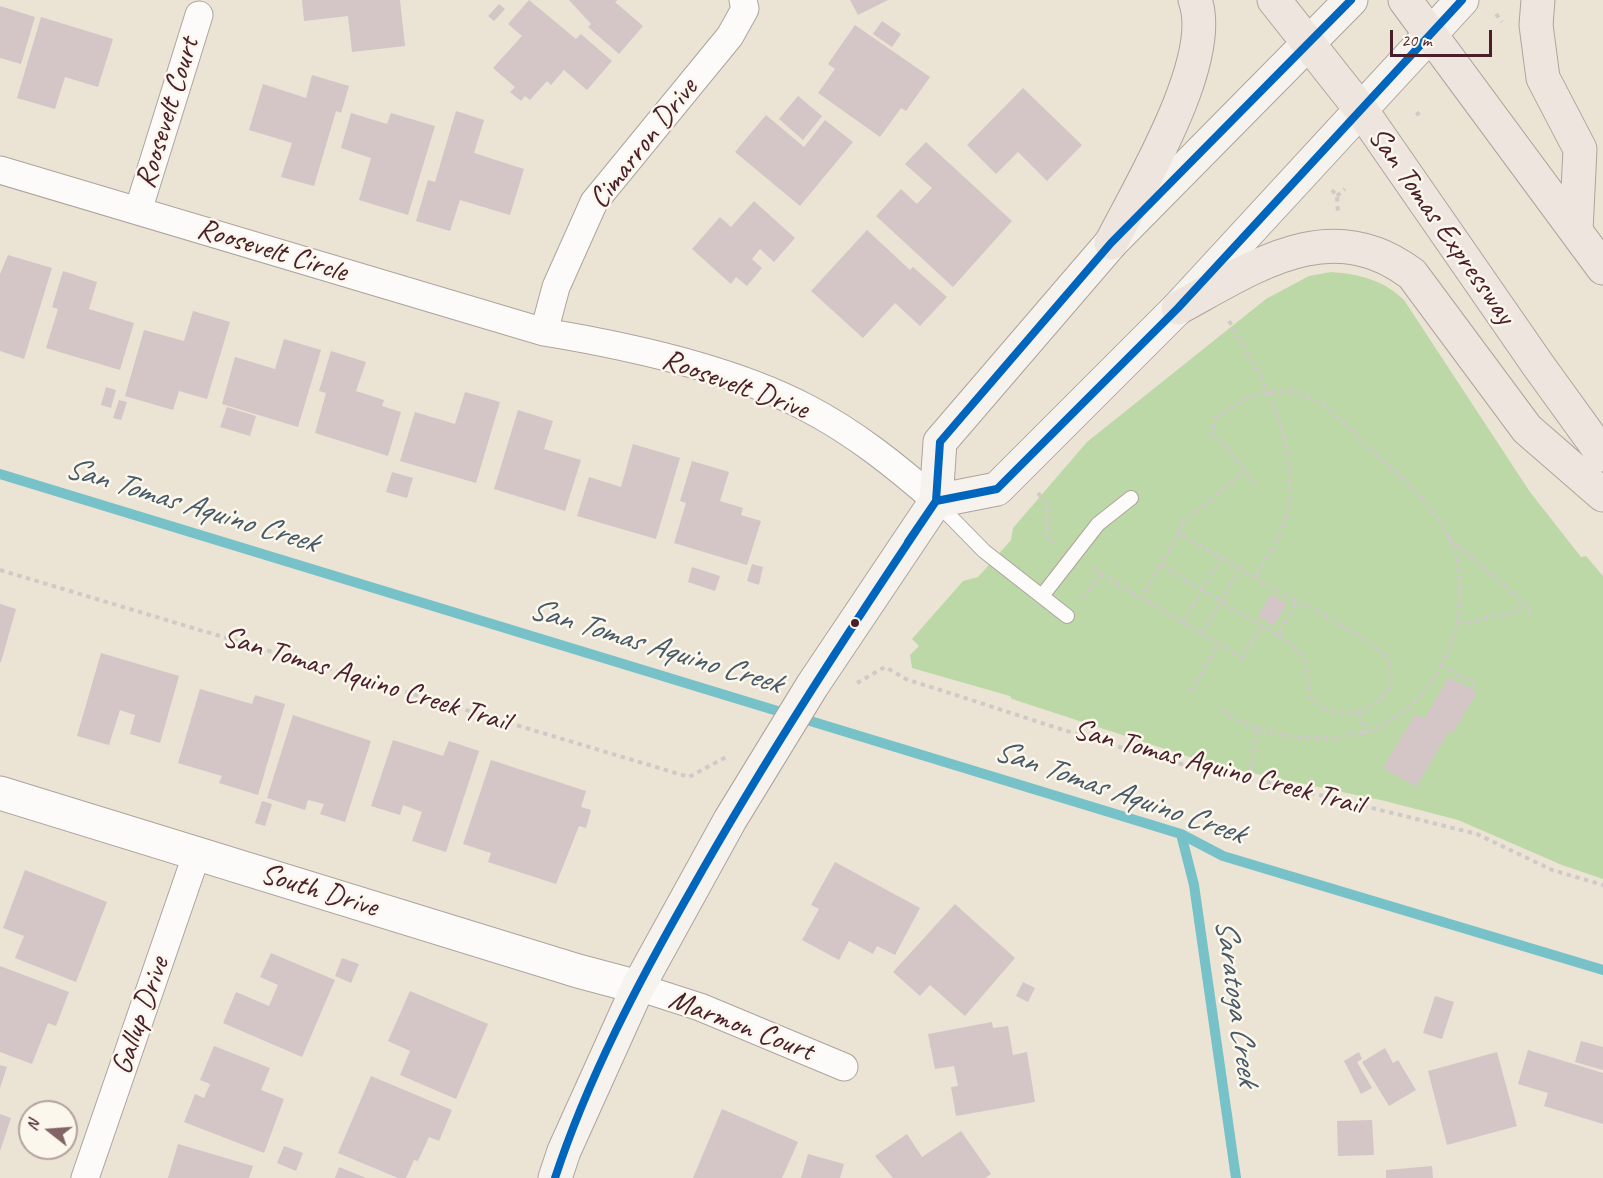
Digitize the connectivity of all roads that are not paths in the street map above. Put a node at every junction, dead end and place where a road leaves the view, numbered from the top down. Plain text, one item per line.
1 (743, 0) edge
2 (1195, 0) edge
3 (1274, 0) edge
4 (1351, 0) edge
5 (1405, 0) edge
6 (1462, 0) edge
7 (1538, 0) edge
8 (199, 15) dead end
9 (1430, 35) junction
10 (1308, 43) junction
11 (1362, 111) junction
12 (0, 170) edge
13 (138, 211) junction
14 (1576, 231) junction
15 (1111, 243) junction
16 (1603, 268) edge
17 (1178, 309) junction
18 (544, 332) junction
19 (1603, 455) edge
20 (1603, 495) edge
21 (1131, 498) dead end
22 (936, 501) junction
23 (1042, 596) junction
24 (1067, 616) dead end
25 (0, 793) edge
26 (198, 853) junction
27 (638, 987) junction
28 (844, 1067) dead end
29 (85, 1178) edge
30 (555, 1178) edge

1 - 18 street, Cimarron Drive
2 - 15 highway
3 - 10 highway, San Tomas Expressway
4 - 10 main road
5 - 9 highway
6 - 9 main road
7 - 14 highway
8 - 13 street, Roosevelt Court
9 - 11 main road
9 - 14 highway
10 - 11 highway, San Tomas Expressway
10 - 15 main road
11 - 17 main road
11 - 19 highway, San Tomas Expressway
12 - 13 street, Roosevelt Circle
13 - 18 street, Roosevelt Circle
14 - 16 highway
15 - 22 main road
17 - 20 highway
17 - 22 main road
18 - 22 street, Roosevelt Drive
21 - 23 lane
22 - 23 lane
22 - 27 main road
23 - 24 lane
25 - 26 street, South Drive
26 - 27 street, South Drive
26 - 29 street, Gallup Drive
27 - 28 street, Marmon Court
27 - 30 main road

